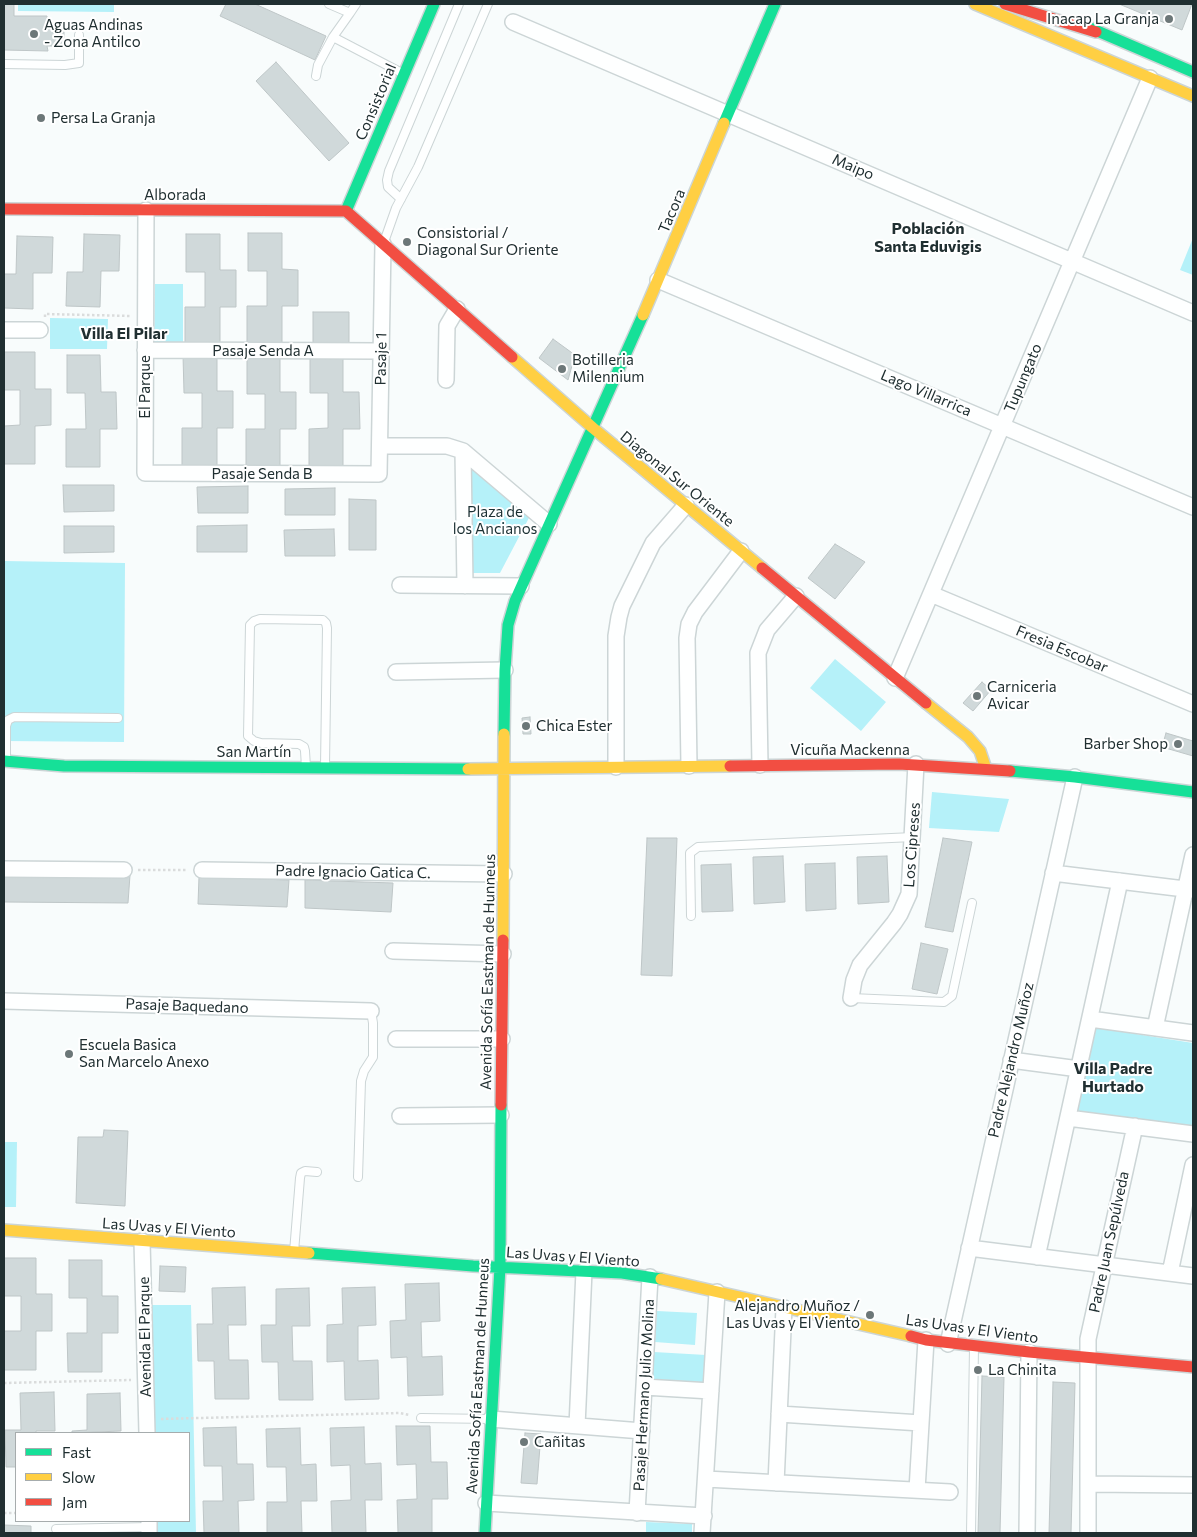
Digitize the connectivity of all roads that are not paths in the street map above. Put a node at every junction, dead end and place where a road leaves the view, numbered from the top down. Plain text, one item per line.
1 (329, 4) edge
2 (356, 4) edge
3 (434, 4) edge
4 (460, 4) edge
5 (488, 4) edge
6 (775, 4) edge
7 (975, 4) edge
8 (1005, 4) edge
9 (1041, 4) edge
10 (350, 13) junction
11 (513, 22) dead end
12 (1096, 32) junction
13 (79, 35) dead end
14 (333, 37) junction
15 (4, 64) edge
16 (1192, 69) edge
17 (404, 74) junction
18 (316, 76) dead end
19 (1150, 78) junction
20 (1193, 96) edge
21 (729, 115) junction
22 (400, 199) junction
23 (4, 209) edge
24 (146, 210) junction
25 (346, 211) junction
26 (383, 244) junction
27 (1072, 261) junction
28 (658, 280) junction
29 (457, 309) junction
30 (1193, 312) edge
31 (4, 330) edge
32 (40, 330) road end
33 (146, 350) junction
34 (381, 351) junction
35 (446, 380) dead end
36 (1002, 426) junction
37 (593, 428) junction
38 (380, 446) junction
39 (463, 451) junction
40 (145, 473) joint
41 (379, 474) joint
42 (686, 505) junction
43 (1193, 506) edge
44 (549, 524) junction
45 (742, 551) junction
46 (400, 585) dead end
47 (465, 586) junction
48 (521, 586) junction
49 (931, 594) junction
50 (796, 596) junction
51 (505, 670) junction
52 (396, 672) dead end
53 (895, 678) junction
54 (1193, 704) edge
55 (118, 718) dead end
56 (5, 761) edge
57 (916, 764) junction
58 (760, 765) junction
59 (689, 766) junction
60 (616, 767) junction
61 (306, 768) junction
62 (325, 768) junction
63 (505, 769) junction
64 (986, 769) junction
65 (1075, 777) junction
66 (1193, 792) edge
67 (913, 837) junction
68 (1193, 855) edge
69 (4, 869) edge
70 (124, 870) road end
71 (202, 870) road end
72 (1053, 873) junction
73 (504, 874) junction
74 (1120, 881) junction
75 (1190, 889) edge
76 (972, 903) dead end
77 (692, 916) dead end
78 (394, 951) dead end
79 (503, 954) junction
80 (852, 998) joint
81 (4, 1001) edge
82 (371, 1011) joint
83 (1090, 1019) junction
84 (1155, 1028) junction
85 (1193, 1032) edge
86 (396, 1039) dead end
87 (502, 1039) junction
88 (1012, 1060) junction
89 (1079, 1069) junction
90 (501, 1115) junction
91 (400, 1116) dead end
92 (1068, 1118) junction
93 (1135, 1126) junction
94 (1193, 1134) edge
95 (1193, 1165) edge
96 (317, 1172) dead end
97 (358, 1177) dead end
98 (4, 1230) edge
99 (142, 1241) junction
100 (969, 1248) junction
101 (294, 1252) junction
102 (1037, 1257) junction
103 (1104, 1265) junction
104 (500, 1267) junction
105 (584, 1271) junction
106 (1170, 1273) junction
107 (1193, 1276) edge
108 (650, 1277) junction
109 (717, 1292) junction
110 (784, 1308) junction
111 (926, 1340) junction
112 (948, 1344) junction
113 (974, 1346) junction
114 (1030, 1352) junction
115 (1089, 1358) junction
116 (1193, 1367) edge
117 (644, 1387) junction
118 (711, 1391) junction
119 (779, 1414) junction
120 (422, 1418) road end
121 (491, 1419) junction
122 (921, 1424) junction
123 (147, 1426) edge
124 (576, 1426) junction
125 (642, 1431) junction
126 (706, 1479) junction
127 (776, 1483) junction
128 (1089, 1484) junction
129 (1193, 1485) edge
130 (917, 1490) junction
131 (950, 1492) dead end
132 (486, 1503) junction
133 (637, 1513) junction
134 (704, 1516) junction
135 (149, 1527) edge
136 (56, 1529) dead end
137 (485, 1533) edge
138 (702, 1533) edge
139 (971, 1533) edge
140 (1027, 1533) edge
141 (1088, 1533) edge

1 - 10 lane
2 - 10 lane
3 - 17 street, Consistorial
4 - 22 lane
5 - 22 lane
6 - 21 street, Tacora
7 - 19 street
8 - 12 street
9 - 12 street
10 - 14 lane
11 - 21 street, Maipo
12 - 16 street
13 - 15 lane
14 - 17 lane
14 - 18 lane
17 - 25 street, Consistorial
19 - 20 street
19 - 27 street, Tupungato
21 - 27 street, Maipo
21 - 28 street, Tacora
22 - 26 lane
23 - 24 street, Alborada
24 - 25 street, Alborada
24 - 33 street, El Parque
25 - 26 street, Diagonal Sur Oriente
26 - 29 street, Diagonal Sur Oriente
26 - 34 street, Pasaje 1
27 - 30 street, Maipo
27 - 36 street, Tupungato
28 - 36 street, Lago Villarrica
28 - 37 street, Tacora
29 - 35 street
29 - 37 street, Diagonal Sur Oriente
31 - 32 street
33 - 34 street, Pasaje Senda A
33 - 40 street, El Parque
34 - 38 street, Pasaje 1
36 - 43 street, Lago Villarrica
36 - 49 street, Tupungato
37 - 42 street, Diagonal Sur Oriente
37 - 44 street, Avenida Sofía Eastman de Hunneus
38 - 39 street
38 - 41 street, Pasaje 1
39 - 44 street
39 - 47 street
40 - 41 street, Pasaje Senda B
42 - 45 street, Diagonal Sur Oriente
42 - 60 street
44 - 48 street, Avenida Sofía Eastman de Hunneus
45 - 50 street, Diagonal Sur Oriente
45 - 59 street
46 - 47 street
47 - 48 street
48 - 51 street, Avenida Sofía Eastman de Hunneus
49 - 53 street, Tupungato
49 - 54 street, Fresia Escobar
50 - 53 street, Diagonal Sur Oriente
50 - 58 street
51 - 52 street
51 - 63 street, Avenida Sofía Eastman de Hunneus
53 - 64 street, Diagonal Sur Oriente
55 - 56 lane
56 - 61 street, San Martín
57 - 58 street, Vicuña Mackenna
57 - 64 street, Vicuña Mackenna
57 - 67 street, Los Cipreses
58 - 59 street, Vicuña Mackenna
59 - 60 street, Vicuña Mackenna
60 - 63 street, Vicuña Mackenna
61 - 62 street, San Martín
61 - 62 lane
62 - 63 street, San Martín
63 - 73 street, Avenida Sofía Eastman de Hunneus
64 - 65 street, Vicuña Mackenna
65 - 66 street, Vicuña Mackenna
65 - 72 street, Padre Alejandro Muñoz
67 - 77 lane
67 - 80 street, Los Cipreses
68 - 75 street
69 - 70 street
71 - 73 street, Padre Ignacio Gatica C.
72 - 74 street
72 - 88 street, Padre Alejandro Muñoz
73 - 79 street, Avenida Sofía Eastman de Hunneus
74 - 75 street
74 - 83 street
75 - 84 street
76 - 80 lane
78 - 79 street
79 - 87 street, Avenida Sofía Eastman de Hunneus
81 - 82 street, Pasaje Baquedano
82 - 97 lane
83 - 84 street
83 - 89 street
84 - 85 street
86 - 87 street
87 - 90 street, Avenida Sofía Eastman de Hunneus
88 - 89 street
88 - 100 street, Padre Alejandro Muñoz
89 - 92 street
90 - 91 street
90 - 104 street, Avenida Sofía Eastman de Hunneus
92 - 93 street
92 - 102 street
93 - 94 street
93 - 103 street, Padre Juan Sepúlveda
95 - 106 street
96 - 101 lane
98 - 99 street, Las Uvas y El Viento
99 - 101 street, Las Uvas y El Viento
99 - 123 street, Avenida El Parque
100 - 102 street
100 - 112 street, Padre Alejandro Muñoz
101 - 104 street, Las Uvas y El Viento
102 - 103 street
103 - 106 street
103 - 115 street, Padre Juan Sepúlveda
104 - 105 street, Las Uvas y El Viento
104 - 121 street, Avenida Sofía Eastman de Hunneus
105 - 108 street, Las Uvas y El Viento
105 - 124 street
106 - 107 street
108 - 109 street, Las Uvas y El Viento
108 - 117 street, Pasaje Hermano Julio Molina
109 - 110 street, Las Uvas y El Viento
109 - 118 street
110 - 111 street, Las Uvas y El Viento
110 - 119 street
111 - 112 street, Las Uvas y El Viento
111 - 122 street
112 - 113 street, Las Uvas y El Viento
113 - 114 street, Las Uvas y El Viento
113 - 139 lane
114 - 115 street, Las Uvas y El Viento
114 - 140 street
115 - 116 street, Las Uvas y El Viento
115 - 128 street, Padre Juan Sepúlveda
117 - 118 street
117 - 125 street, Pasaje Hermano Julio Molina
118 - 126 street
119 - 122 street
119 - 127 street
120 - 121 lane
121 - 124 street
121 - 132 street, Avenida Sofía Eastman de Hunneus
122 - 130 street
124 - 125 street
125 - 133 street, Pasaje Hermano Julio Molina
126 - 127 street
126 - 134 street
127 - 130 street
128 - 129 street
128 - 141 street, Padre Juan Sepúlveda
130 - 131 street
132 - 133 street
132 - 137 street, Avenida Sofía Eastman de Hunneus
133 - 134 street
134 - 138 street
135 - 136 lane

